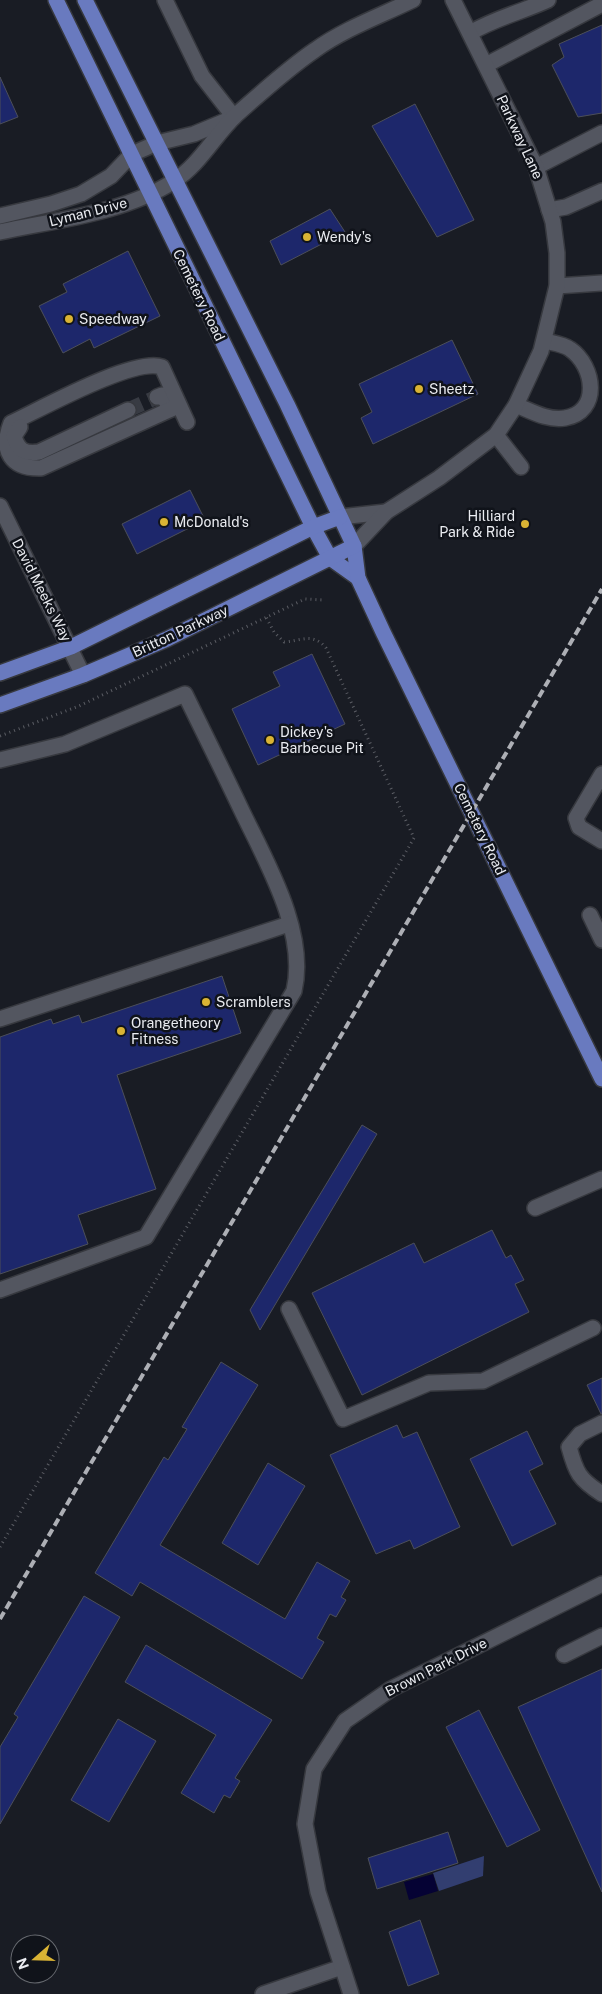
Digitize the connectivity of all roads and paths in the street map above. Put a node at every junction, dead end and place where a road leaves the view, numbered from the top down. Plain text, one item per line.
1 (56, 0) edge
2 (85, 0) edge
3 (165, 0) edge
4 (413, 0) edge
5 (453, 0) edge
6 (548, 0) edge
7 (602, 4) edge
8 (470, 33) junction
9 (486, 65) junction
10 (234, 117) junction
11 (602, 134) edge
12 (156, 143) junction
13 (132, 154) junction
14 (536, 167) junction
15 (174, 181) junction
16 (602, 191) edge
17 (149, 194) junction
18 (549, 210) junction
19 (0, 216) edge
20 (0, 232) edge
21 (602, 283) edge
22 (557, 286) junction
23 (545, 341) junction
24 (157, 398) dead end
25 (516, 406) junction
26 (45, 407) junction
27 (175, 408) junction
28 (128, 410) tunnel mouth
29 (187, 422) dead end
30 (496, 435) junction
31 (4, 457) edge
32 (521, 466) dead end
33 (0, 506) edge
34 (386, 512) junction
35 (340, 517) junction
36 (313, 527) junction
37 (354, 546) junction
38 (330, 558) junction
39 (358, 578) junction
40 (323, 600) dead end
41 (71, 646) junction
42 (0, 673) edge
43 (84, 675) junction
44 (0, 705) edge
45 (0, 736) edge
46 (0, 760) edge
47 (602, 774) edge
48 (602, 842) edge
49 (590, 915) dead end
50 (289, 924) junction
51 (602, 940) edge
52 (0, 1019) edge
53 (602, 1079) edge
54 (602, 1179) edge
55 (535, 1208) dead end
56 (0, 1290) edge
57 (288, 1309) dead end
58 (593, 1328) dead end
59 (602, 1423) edge
60 (602, 1494) edge
61 (602, 1585) edge
62 (602, 1636) edge
63 (564, 1655) dead end
64 (342, 1967) junction
65 (263, 1994) edge
66 (350, 1994) edge

1 - 13 main road, Cemetery Road
2 - 12 main road, Cemetery Road
3 - 10 street
4 - 10 street, Lyman Drive
5 - 8 street, Parkway Lane
6 - 8 street
7 - 9 street
8 - 9 street, Parkway Lane
9 - 14 street, Parkway Lane
10 - 12 street, Lyman Drive
10 - 15 street, Lyman Drive
11 - 14 street
12 - 13 street, Lyman Drive
12 - 15 main road, Cemetery Road
13 - 17 main road, Cemetery Road
13 - 19 street, Lyman Drive
14 - 18 street, Parkway Lane
15 - 17 street, Lyman Drive
15 - 35 main road, Cemetery Road
16 - 18 street
17 - 20 street, Lyman Drive
17 - 36 main road, Cemetery Road
18 - 22 street, Parkway Lane
21 - 22 street
22 - 23 street, Parkway Lane
23 - 25 street, Parkway Lane
23 - 25 street
24 - 27 street
25 - 30 street, Parkway Lane
26 - 27 street
26 - 28 street
26 - 31 street
27 - 29 street
27 - 31 street
30 - 32 street
30 - 34 street, Parkway Lane
33 - 41 street, David Meeks Way
34 - 35 street, Parkway Lane
34 - 37 street, Parkway Lane
35 - 36 main road
35 - 37 main road, Cemetery Road
36 - 38 main road, Cemetery Road
36 - 41 main road
37 - 38 main road, Britton Parkway
37 - 39 main road, Cemetery Road
38 - 39 main road, Cemetery Road
38 - 43 main road, Britton Parkway
39 - 53 main road, Cemetery Road
40 - 45 path
41 - 42 main road
41 - 43 street, David Meeks Way
43 - 44 main road, Britton Parkway
46 - 50 street
47 - 48 street
49 - 51 street
50 - 52 street
50 - 56 street
54 - 55 street
57 - 58 street
59 - 60 street
61 - 64 street, Brown Park Drive
62 - 63 street
64 - 65 street
64 - 66 street, Brown Park Drive

